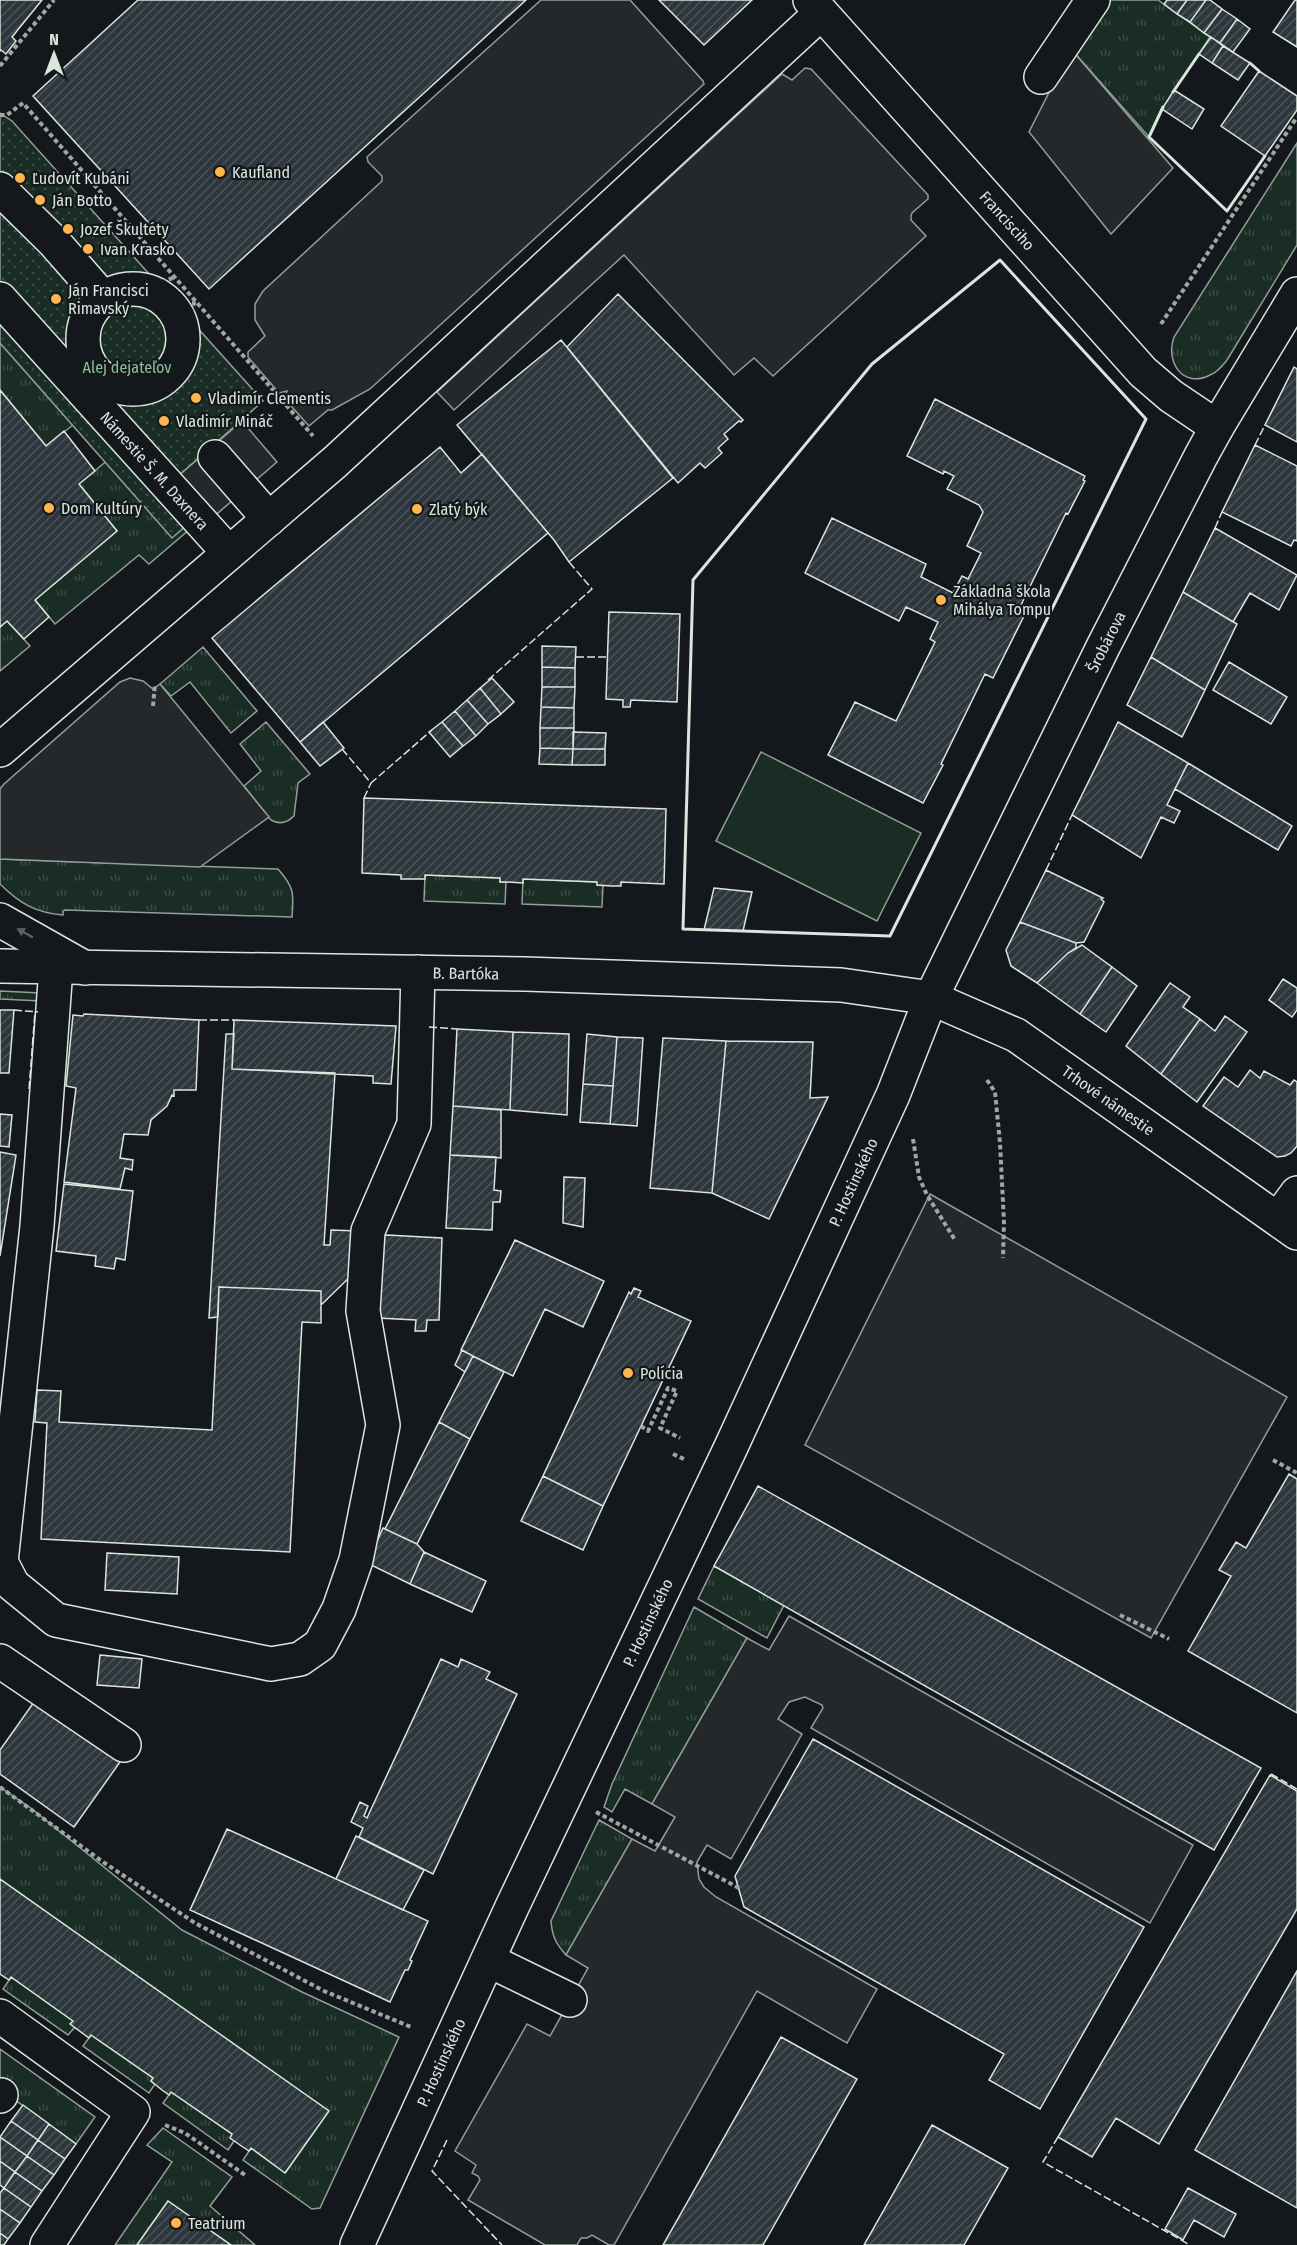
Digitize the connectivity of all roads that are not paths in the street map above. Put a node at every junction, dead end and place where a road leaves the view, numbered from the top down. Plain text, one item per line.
1 (1093, 0) edge
2 (815, 6) edge
3 (1041, 77) dead end
4 (0, 189) edge
5 (1297, 294) edge
6 (103, 298) junction
7 (0, 299) edge
8 (89, 381) junction
9 (1217, 427) junction
10 (215, 458) dead end
11 (269, 519) junction
12 (229, 553) junction
13 (0, 750) edge
14 (0, 920) edge
15 (0, 966) edge
16 (71, 968) junction
17 (418, 972) junction
18 (931, 998) junction
19 (1297, 1193) edge
20 (1288, 1226) edge
21 (0, 1661) edge
22 (124, 1745) dead end
23 (488, 1960) junction
24 (570, 2000) dead end
25 (0, 2016) edge
26 (366, 2243) edge
27 (47, 2245) edge

1 - 3 street
2 - 9 street, Francisciho
2 - 11 street
4 - 6 street
5 - 9 street, Šrobárova
6 - 8 street, Námestie Š. M. Daxnera
6 - 8 street, Námestie Š. M. Daxnera
7 - 8 street, Námestie Š. M. Daxnera
8 - 12 street, Námestie Š. M. Daxnera
9 - 18 street, Šrobárova
10 - 11 street
11 - 12 street
12 - 13 street
16 -> 14 street
15 - 16 street, B. Bartóka
16 - 17 street, B. Bartóka
16 - 17 street
17 - 18 street, B. Bartóka
18 - 20 street, Trhové námestie
18 - 23 street, P. Hostinského
19 - 20 street
21 - 22 street
23 - 24 street
23 - 26 street, P. Hostinského
25 - 27 street

